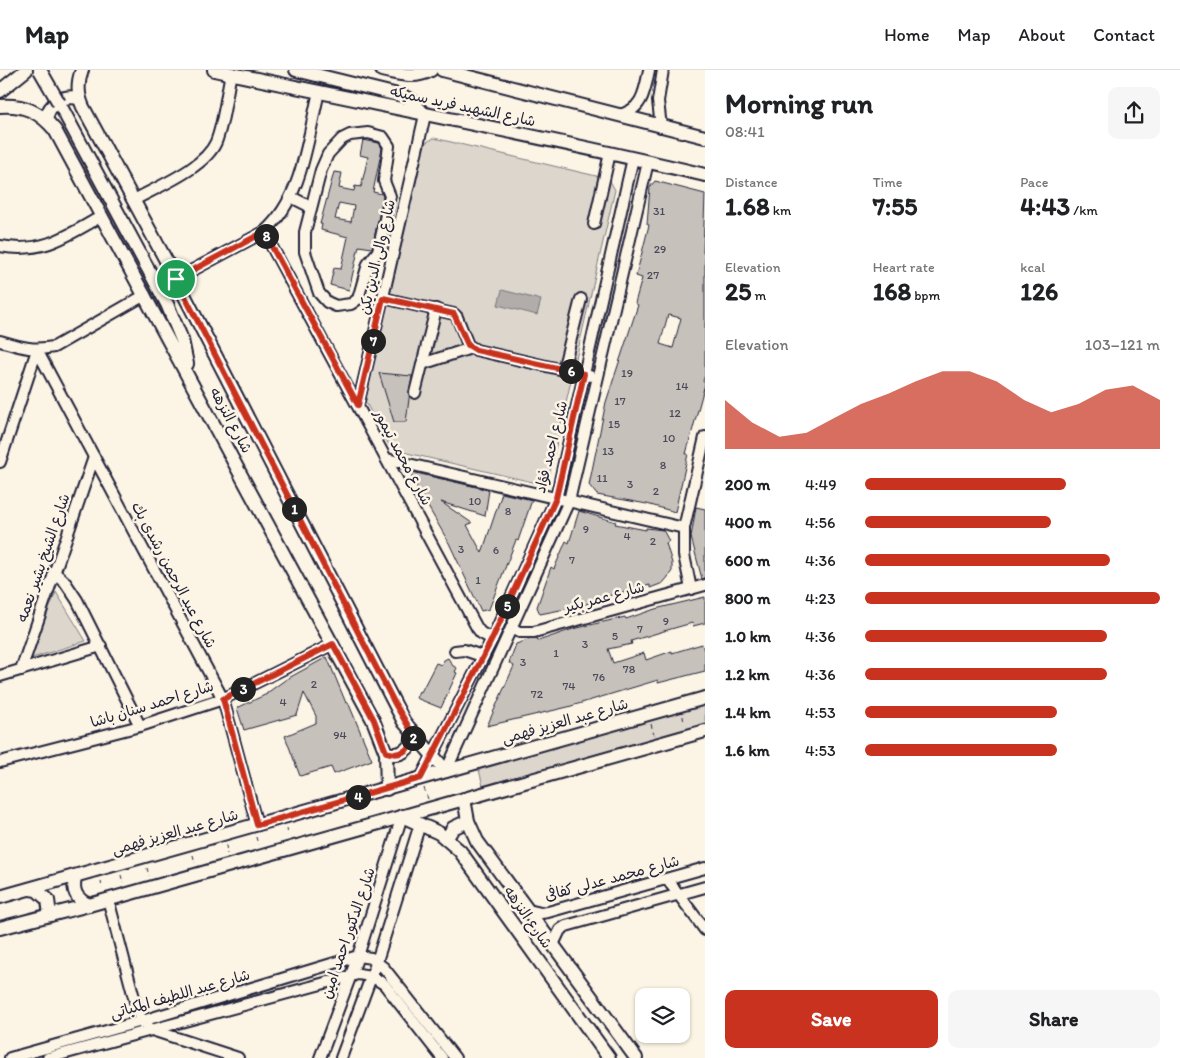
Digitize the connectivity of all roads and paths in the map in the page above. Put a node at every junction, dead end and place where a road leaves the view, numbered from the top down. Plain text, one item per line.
1 (26, 70) edge
2 (40, 70) edge
3 (82, 70) edge
4 (214, 70) edge
5 (296, 70) edge
6 (382, 70) edge
7 (431, 70) edge
8 (442, 70) edge
9 (649, 70) edge
10 (663, 70) edge
11 (231, 74) junction
12 (0, 91) edge
13 (319, 92) junction
14 (79, 98) junction
15 (642, 99) junction
16 (658, 101) junction
17 (0, 106) edge
18 (425, 115) junction
19 (616, 115) junction
20 (46, 119) junction
21 (661, 127) junction
22 (705, 137) edge
23 (610, 153) junction
24 (633, 158) junction
25 (648, 162) junction
26 (705, 175) edge
27 (291, 197) junction
28 (134, 200) junction
29 (311, 207) junction
30 (102, 216) junction
31 (594, 224) dead end
32 (264, 232) junction
33 (0, 246) edge
34 (176, 279) junction
35 (145, 295) junction
36 (383, 298) junction
37 (581, 299) dead end
38 (436, 309) junction
39 (0, 341) edge
40 (471, 348) junction
41 (38, 350) junction
42 (422, 364) junction
43 (563, 370) junction
44 (584, 374) junction
45 (598, 378) junction
46 (190, 379) junction
47 (415, 393) dead end
48 (358, 405) junction
49 (705, 437) edge
50 (94, 457) junction
51 (387, 459) junction
52 (0, 462) edge
53 (556, 498) junction
54 (569, 501) junction
55 (684, 528) junction
56 (54, 572) junction
57 (705, 586) edge
58 (691, 589) junction
59 (511, 629) junction
60 (492, 639) junction
61 (333, 644) junction
62 (101, 646) junction
63 (455, 650) dead end
64 (482, 656) junction
65 (21, 670) junction
66 (0, 676) edge
67 (223, 699) junction
68 (703, 701) edge
69 (680, 706) junction
70 (649, 714) junction
71 (140, 726) junction
72 (705, 731) edge
73 (413, 734) junction
74 (687, 736) junction
75 (656, 745) junction
76 (386, 752) junction
77 (432, 754) junction
78 (0, 762) edge
79 (446, 771) junction
80 (421, 778) junction
81 (387, 788) junction
82 (464, 799) junction
83 (431, 808) junction
84 (402, 816) junction
85 (284, 818) junction
86 (468, 821) junction
87 (420, 824) junction
88 (256, 826) junction
89 (224, 835) junction
90 (447, 838) junction
91 (191, 844) junction
92 (290, 848) junction
93 (261, 856) junction
94 (144, 857) junction
95 (118, 865) junction
96 (229, 865) junction
97 (705, 868) edge
98 (98, 870) junction
99 (197, 874) junction
100 (75, 877) junction
101 (667, 879) junction
102 (151, 887) junction
103 (705, 887) edge
104 (30, 889) junction
105 (126, 894) junction
106 (678, 894) junction
107 (0, 897) edge
108 (106, 899) junction
109 (89, 905) junction
110 (528, 910) junction
111 (50, 915) junction
112 (0, 928) edge
113 (705, 930) edge
114 (553, 945) junction
115 (358, 956) junction
116 (377, 961) junction
117 (351, 975) junction
118 (372, 976) junction
119 (142, 1021) junction
120 (152, 1030) junction
121 (10, 1058) edge
122 (48, 1058) edge
123 (238, 1058) edge
124 (320, 1058) edge
125 (341, 1058) edge
126 (442, 1058) edge
127 (455, 1058) edge
128 (609, 1058) edge
129 (636, 1058) edge

1 - 12 main road
2 - 46 main road, bridge
3 - 14 main road
4 - 11 main road, شارع الشهيد فريد سميكه
5 - 18 main road
6 - 7 main road
8 - 19 main road, شارع الشهيد فريد سميكه
9 - 15 street
10 - 16 street
11 - 13 main road, شارع الشهيد فريد سميكه
11 - 28 street
13 - 18 main road, شارع الشهيد فريد سميكه
13 - 27 street
14 - 20 main road
14 - 28 main road, شارع النزهه
15 - 16 street
15 - 19 street
16 - 21 street
17 - 20 main road, شارع النزهه
18 - 23 main road, شارع الشهيد فريد سميكه
18 - 36 street, شارع والى الدين يكن
19 - 21 main road, شارع الشهيد فريد سميكه
20 - 30 main road, شارع النزهه
21 - 22 main road, شارع الشهيد فريد سميكه
23 - 24 main road, شارع الشهيد فريد سميكه
23 - 31 street
24 - 25 main road, شارع الشهيد فريد سميكه
24 - 44 street, شارع احمد فؤاد
25 - 26 main road, شارع الشهيد فريد سميكه
25 - 45 street, شارع احمد فؤاد
27 - 29 street
27 - 32 street
28 - 34 main road, شارع النزهه
29 - 29 street
30 - 33 street
30 - 35 main road, شارع النزهه
32 - 34 street
32 - 48 street, شارع محمد تيمور
34 - 73 main road, شارع النزهه
35 - 41 street
35 - 46 main road, شارع النزهه
36 - 38 street
36 - 48 street, شارع والى الدين يكن
37 - 43 street
38 - 40 street
38 - 42 street
39 - 41 street
40 - 42 street
40 - 43 street
41 - 50 street, شارع عبد الرحمن رشدى بك
41 - 52 street
42 - 47 street
43 - 44 street
44 - 45 street
44 - 53 street, شارع احمد فؤاد
45 - 54 street, شارع احمد فؤاد
46 - 61 main road, شارع النزهه
48 - 51 street, شارع محمد تيمور
49 - 55 street
50 - 56 street, شارع الشيخ بشير نعمه
50 - 67 street, شارع عبد الرحمن رشدى بك
51 - 53 street
51 - 60 street, شارع محمد تيمور
53 - 54 street
53 - 60 street, شارع احمد فؤاد
54 - 55 street
54 - 59 street, شارع احمد فؤاد
55 - 58 street
56 - 62 street
56 - 65 street, شارع الشيخ بشير نعمه
57 - 58 street, شارع عمر بكير
58 - 59 street, شارع عمر بكير
59 - 79 street, شارع احمد فؤاد
60 - 64 street, شارع احمد فؤاد
61 - 67 street, شارع احمد سنان باشا
61 - 76 main road, شارع النزهه
62 - 65 street
62 - 71 street
63 - 64 street
64 - 77 street, شارع احمد فؤاد
65 - 66 street
67 - 71 street, شارع احمد سنان باشا
67 - 88 street, شارع عبد الرحمن رشدى بك
68 - 69 main road, شارع عبد العزيز فهمى
69 - 70 main road, شارع عبد العزيز فهمى
69 - 74 path
70 - 75 path
70 - 79 main road, شارع عبد العزيز فهمى
71 - 78 street, شارع احمد سنان باشا
72 - 74 main road
73 - 76 main road
73 - 77 main road, شارع النزهه
74 - 75 main road
75 - 82 main road
76 - 81 main road, شارع النزهه
77 - 79 main road, شارع النزهه
77 - 80 street, شارع احمد فؤاد
79 - 80 main road, شارع عبد العزيز فهمى
80 - 81 main road, شارع عبد العزيز فهمى
80 - 83 path
81 - 85 main road, شارع عبد العزيز فهمى
82 - 83 main road
82 - 86 main road, شارع النزهه
83 - 84 main road
84 - 87 main road, شارع النزهه
84 - 92 main road
84 - 115 street, شارع الدكتور احمد امين
85 - 88 main road, شارع عبد العزيز فهمى
85 - 92 path
86 - 90 main road
86 - 110 main road, شارع النزهه
87 - 90 main road, شارع النزهه
87 - 116 street
88 - 89 main road, شارع عبد العزيز فهمى
88 - 93 path
89 - 91 main road, شارع عبد العزيز فهمى
89 - 96 path
90 - 128 main road, شارع النزهه
91 - 94 main road, شارع عبد العزيز فهمى
91 - 99 path
92 - 93 main road
93 - 96 main road
94 - 95 main road, شارع عبد العزيز فهمى
94 - 102 path
95 - 98 main road, شارع عبد العزيز فهمى
95 - 105 path
96 - 99 main road
97 - 101 street, شارع محمد عدلى كفافى
98 - 100 main road, شارع عبد العزيز فهمى
98 - 108 path
99 - 102 main road
100 - 104 main road, شارع عبد العزيز فهمى
100 - 109 main road
101 - 106 street
101 - 110 street, شارع محمد عدلى كفافى
102 - 105 main road
103 - 106 street
104 - 107 main road, شارع عبد العزيز فهمى
104 - 111 main road
105 - 108 main road
106 - 113 street
106 - 114 street
108 - 109 main road
108 - 119 street
109 - 111 main road
110 - 114 main road, شارع النزهه
111 - 112 main road
114 - 129 main road, شارع النزهه
115 - 116 street
115 - 117 street, شارع الدكتور احمد امين
115 - 119 street, شارع عبد اللطيف المكباتى
116 - 118 street
116 - 127 street
117 - 118 street, شارع عبد اللطيف المكباتى
117 - 120 street, شارع عبد اللطيف المكباتى
117 - 124 street, شارع الدكتور احمد امين
118 - 125 street
118 - 126 street
119 - 120 street
119 - 121 street, شارع عبد اللطيف المكباتى
120 - 122 street, شارع عبد اللطيف المكباتى
120 - 123 street

